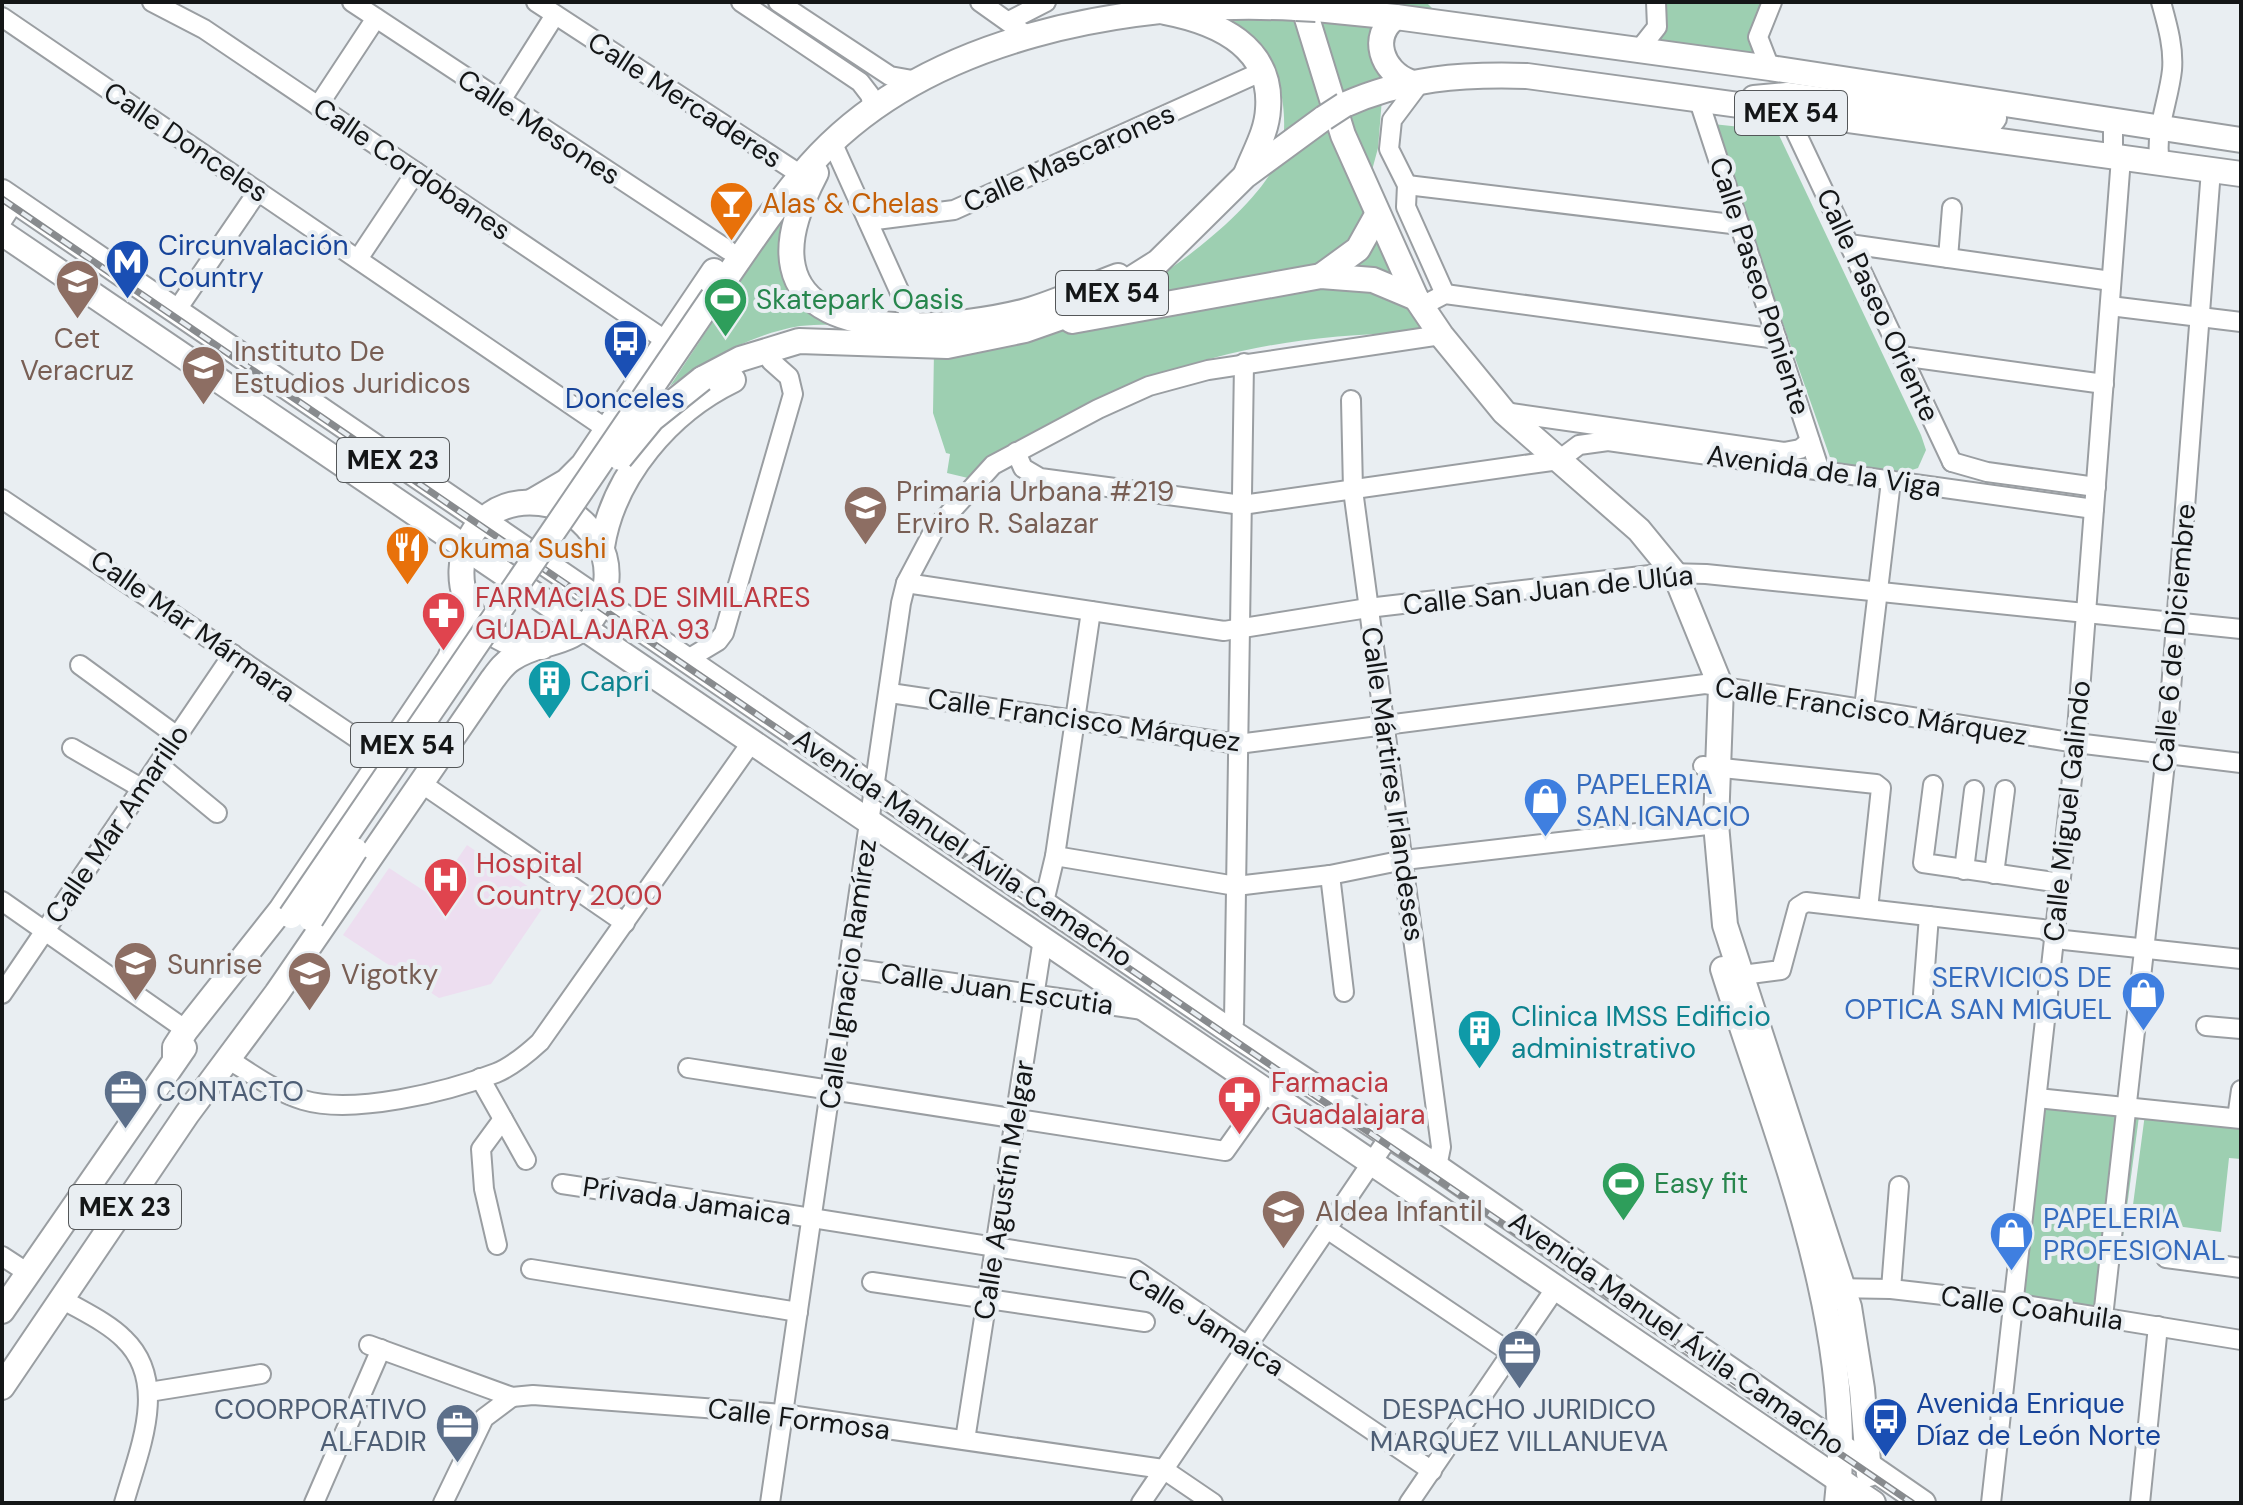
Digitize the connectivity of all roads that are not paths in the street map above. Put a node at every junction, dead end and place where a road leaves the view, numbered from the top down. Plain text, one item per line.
1 (152, 2) edge
2 (352, 2) edge
3 (536, 2) edge
4 (741, 2) edge
5 (778, 2) edge
6 (980, 2) edge
7 (1046, 2) edge
8 (1082, 2) edge
9 (1431, 2) edge
10 (1656, 2) edge
11 (1772, 2) edge
12 (2158, 3) edge
13 (1304, 6) edge
14 (1145, 10) junction
15 (555, 15) junction
16 (2, 17) edge
17 (1396, 17) junction
18 (376, 18) junction
19 (1017, 27) junction
20 (1461, 27) junction
21 (1638, 51) junction
22 (1770, 68) junction
23 (1263, 71) junction
24 (921, 80) junction
25 (1416, 81) junction
26 (1961, 97) junction
27 (1699, 101) junction
28 (500, 102) junction
29 (318, 106) junction
30 (874, 109) junction
31 (1794, 113) junction
32 (2113, 121) junction
33 (2162, 128) junction
34 (2241, 140) edge
35 (833, 144) junction
36 (2121, 158) junction
37 (2160, 163) junction
38 (2241, 166) edge
39 (803, 167) junction
40 (2211, 170) junction
41 (416, 172) junction
42 (2241, 174) edge
43 (1245, 176) junction
44 (1407, 185) junction
45 (258, 191) junction
46 (6, 205) edge
47 (1952, 208) dead end
48 (1377, 215) junction
49 (868, 221) junction
50 (1740, 225) junction
51 (2, 233) edge
52 (1849, 244) junction
53 (728, 250) junction
54 (1948, 258) junction
55 (358, 259) junction
56 (1158, 262) junction
57 (1321, 276) junction
58 (2111, 281) junction
59 (1445, 294) junction
60 (1419, 302) junction
61 (2110, 306) junction
62 (176, 311) junction
63 (2198, 317) junction
64 (2241, 322) edge
65 (1042, 324) junction
66 (915, 326) junction
67 (1441, 335) junction
68 (1777, 339) junction
69 (668, 342) junction
70 (845, 343) junction
71 (1901, 356) junction
72 (771, 361) junction
73 (1244, 363) junction
74 (2104, 384) junction
75 (1351, 400) dead end
76 (1504, 412) junction
77 (608, 430) junction
78 (1810, 441) junction
79 (1016, 452) junction
80 (1559, 460) junction
81 (1952, 462) junction
82 (1820, 471) junction
83 (571, 477) junction
84 (1891, 481) junction
85 (1923, 485) junction
86 (2096, 487) junction
87 (1353, 490) junction
88 (531, 502) junction
89 (1242, 505) junction
90 (5, 508) edge
91 (610, 508) junction
92 (2094, 509) junction
93 (484, 521) junction
94 (602, 547) junction
95 (465, 549) junction
96 (1670, 570) junction
97 (906, 583) junction
98 (1878, 593) junction
99 (465, 600) junction
100 (602, 601) junction
101 (1368, 608) junction
102 (1091, 611) junction
103 (2086, 613) junction
104 (2177, 622) junction
105 (1240, 628) junction
106 (582, 629) junction
107 (2241, 629) edge
108 (542, 647) junction
109 (233, 654) junction
110 (688, 659) junction
111 (80, 665) dead end
112 (435, 680) junction
113 (1713, 686) junction
114 (890, 693) junction
115 (474, 704) junction
116 (1864, 708) junction
117 (1076, 720) junction
118 (1383, 725) junction
119 (177, 736) junction
120 (751, 743) junction
121 (2076, 743) junction
122 (1238, 744) junction
123 (72, 748) dead end
124 (2166, 754) junction
125 (383, 756) junction
126 (2241, 763) edge
127 (159, 765) junction
128 (1711, 766) junction
129 (421, 783) junction
130 (1933, 785) dead end
131 (875, 787) junction
132 (141, 788) junction
133 (1974, 790) dead end
134 (2005, 790) dead end
135 (217, 813) dead end
136 (870, 823) junction
137 (1708, 825) junction
138 (1055, 856) junction
139 (1404, 860) junction
140 (1964, 870) junction
141 (1994, 874) junction
142 (1330, 875) junction
143 (2061, 883) junction
144 (1236, 886) junction
145 (2, 901) edge
146 (1044, 902) junction
147 (1868, 909) junction
148 (1929, 916) junction
149 (301, 917) junction
150 (625, 923) junction
151 (43, 932) junction
152 (2055, 935) junction
153 (1043, 939) junction
154 (2144, 948) junction
155 (2241, 959) edge
156 (849, 968) junction
157 (241, 971) joint
158 (1750, 974) dead end
159 (1344, 992) dead end
160 (2, 994) edge
161 (1034, 994) junction
162 (1923, 994) dead end
163 (1145, 1010) junction
164 (2206, 1026) dead end
165 (249, 1028) junction
166 (2241, 1029) edge
167 (186, 1030) junction
168 (1230, 1031) junction
169 (228, 1059) junction
170 (175, 1060) junction
171 (688, 1068) dead end
172 (480, 1078) junction
173 (831, 1089) junction
174 (2241, 1090) edge
175 (1267, 1092) junction
176 (2037, 1098) junction
177 (2129, 1105) junction
178 (1015, 1117) junction
179 (503, 1119) junction
180 (2239, 1119) edge
181 (1389, 1137) junction
182 (526, 1160) dead end
183 (1372, 1161) junction
184 (1437, 1167) junction
185 (562, 1184) dead end
186 (1899, 1186) dead end
187 (812, 1218) junction
188 (1327, 1229) junction
189 (497, 1245) dead end
190 (995, 1247) junction
191 (2, 1256) edge
192 (2166, 1258) dead end
193 (2241, 1268) edge
194 (531, 1269) dead end
195 (28, 1273) junction
196 (872, 1282) dead end
197 (1557, 1286) junction
198 (1833, 1288) junction
199 (1891, 1289) junction
200 (987, 1297) junction
201 (62, 1299) junction
202 (2013, 1303) junction
203 (2, 1311) edge
204 (798, 1312) junction
205 (2103, 1317) junction
206 (1145, 1322) dead end
207 (2158, 1326) junction
208 (2241, 1340) edge
209 (1246, 1346) junction
210 (1511, 1353) junction
211 (261, 1374) dead end
212 (2, 1387) edge
213 (149, 1392) junction
214 (512, 1397) junction
215 (783, 1414) junction
216 (965, 1440) junction
217 (1840, 1445) junction
218 (1868, 1466) junction
219 (1163, 1469) junction
220 (1432, 1471) junction
221 (1840, 1478) junction
222 (1872, 1502) edge
223 (124, 1503) edge
224 (314, 1503) edge
225 (443, 1503) edge
226 (770, 1503) edge
227 (1141, 1503) edge
228 (1213, 1503) edge
229 (1409, 1503) edge
230 (1837, 1503) edge
231 (1923, 1503) edge
232 (1991, 1503) edge
233 (2140, 1503) edge

1 - 29 street, Calle Cordobanes
2 - 18 street, Calle Mesones
3 - 15 street, Calle Mercaderes
4 - 30 street
5 - 24 street
6 - 19 street
7 - 19 street
8 - 19 main road
9 - 20 main road
10 - 21 street
11 - 22 street
12 - 33 street
13 - 14 main road, MEX 54
13 - 17 main road, MEX 54
13 - 48 main road
14 - 19 main road, MEX 54
14 - 23 main road
15 - 28 street
15 - 39 street, Calle Mercaderes
16 - 45 street, Calle Donceles
17 - 20 main road, MEX 54
17 - 25 main road
18 - 28 street, Calle Mesones
18 - 29 street
19 - 24 main road, MEX 54
20 - 21 main road, MEX 54
21 - 22 main road, MEX 54
22 - 26 main road, MEX 54
23 - 43 main road
23 - 49 street, Calle Mascarones
24 - 30 main road, MEX 54
25 - 27 main road, MEX 54
25 - 43 main road, MEX 54
25 - 44 street
26 - 27 main road
26 - 32 main road, MEX 54
27 - 31 main road, MEX 54
27 - 50 street, Calle Paseo Poniente
28 - 53 street, Calle Mesones
29 - 41 street, Calle Cordobanes
30 - 35 main road, MEX 54
31 - 36 main road, MEX 54
31 - 52 street, Calle Paseo Oriente
32 - 33 main road, MEX 54
32 - 36 street, Calle Miguel Galindo
33 - 34 main road, MEX 54
33 - 37 street
35 - 39 main road, MEX 54
35 - 49 street
35 - 66 main road
36 - 37 main road, MEX 54
36 - 58 street, Calle Miguel Galindo
37 - 40 main road, MEX 54
38 - 40 main road
39 - 53 main road, MEX 54
39 - 149 main road, MEX 54, bridge
40 - 42 main road, MEX 54
40 - 63 street, Calle 6 de Diciembre
41 - 55 street
41 - 69 street, Calle Cordobanes
43 - 56 main road, MEX 54
44 - 50 street
44 - 59 street
45 - 55 street, Calle Donceles
45 - 62 street
46 - 62 main road, Avenida Manuel Ávila Camacho / MEX 23
47 - 54 street
48 - 57 main road
48 - 60 main road
49 - 66 street
50 - 68 street, Calle Paseo Poniente
51 - 95 main road, Avenida Manuel Ávila Camacho / MEX 23
52 - 54 street
52 - 71 street, Calle Paseo Oriente
53 - 69 main road, MEX 54
54 - 58 street
55 - 77 street, Calle Donceles
56 - 65 main road, MEX 54
56 - 66 main road
57 - 60 main road
57 - 65 main road
58 - 61 street, Calle Miguel Galindo
59 - 60 street
59 - 68 street
60 - 67 main road
61 - 63 street
61 - 74 street, Calle Miguel Galindo
62 - 93 main road, Avenida Manuel Ávila Camacho / MEX 23
63 - 64 street
63 - 104 street, Calle 6 de Diciembre
65 - 70 main road, MEX 54
67 - 73 street, Calle Ignacio Ramírez
67 - 76 main road
68 - 78 street, Calle Paseo Poniente
69 - 77 main road, MEX 54
70 - 72 main road, MEX 54
70 - 149 main road, MEX 54, bridge
71 - 74 street
71 - 81 street, Calle Paseo Oriente
72 - 91 main road, MEX 54
72 - 110 street
73 - 79 street, Calle Ignacio Ramírez
73 - 89 street
74 - 86 street, Calle Miguel Galindo
75 - 87 street, Calle Mártires Irlandeses
76 - 78 street, Avenida de la Viga
76 - 80 main road
77 - 83 main road, MEX 54
78 - 82 street, Calle Paseo Poniente
79 - 89 street, Avenida de la Viga
79 - 97 street, Calle Ignacio Ramírez
80 - 82 street, Avenida de la Viga
80 - 87 street, Avenida de la Viga
80 - 96 main road
81 - 85 street
81 - 86 street
82 - 84 street, Avenida de la Viga
83 - 88 main road, MEX 54
83 - 91 main road
84 - 85 street, Avenida de la Viga
84 - 98 street
85 - 92 street, Avenida de la Viga
86 - 92 street, Calle Miguel Galindo
87 - 89 street, Avenida de la Viga
87 - 101 street, Calle Mártires Irlandeses
88 - 93 main road
88 - 94 main road
89 - 105 street
90 - 109 street, Calle Mar Mármara
91 - 94 main road, MEX 54
92 - 103 street, Calle Miguel Galindo
93 - 95 main road
93 - 100 main road, Avenida Manuel Ávila Camacho
94 - 100 main road
95 - 99 main road, MEX 23
95 - 106 main road, Avenida Manuel Ávila Camacho
96 - 98 street, Calle San Juan de Ulúa
96 - 101 street, Calle San Juan de Ulúa
96 - 113 main road
97 - 102 street, Calle San Juan de Ulúa
97 - 114 street, Calle Ignacio Ramírez
98 - 103 street, Calle San Juan de Ulúa
98 - 116 street
99 - 108 main road
99 - 112 main road, MEX 23
100 - 106 main road, MEX 23
100 - 110 main road, Avenida Manuel Ávila Camacho
101 - 105 street, Calle San Juan de Ulúa
101 - 118 street, Calle Mártires Irlandeses
102 - 105 street, Calle San Juan de Ulúa
102 - 117 street
103 - 104 street, Calle San Juan de Ulúa
103 - 121 street, Calle Miguel Galindo
104 - 107 street, Calle San Juan de Ulúa
104 - 124 street, Calle 6 de Diciembre
105 - 122 street
106 - 108 main road, MEX 23
106 - 120 main road, Avenida Manuel Ávila Camacho
108 - 115 main road, MEX 23
109 - 119 street, Calle Mar Amarillo
109 - 125 street, Calle Mar Mármara
110 - 131 main road, Avenida Manuel Ávila Camacho
111 - 119 street
112 - 115 main road
112 - 125 main road, MEX 23
113 - 116 street, Calle Francisco Márquez
113 - 118 street, Calle Francisco Márquez
113 - 128 main road
114 - 117 street, Calle Francisco Márquez
114 - 131 street, Calle Ignacio Ramírez
115 - 129 main road, MEX 23
116 - 121 street, Calle Francisco Márquez
117 - 122 street, Calle Francisco Márquez
117 - 138 street
118 - 122 street, Calle Francisco Márquez
118 - 139 street, Calle Mártires Irlandeses
119 - 127 street, Calle Mar Amarillo
120 - 136 main road, Avenida Manuel Ávila Camacho
120 - 150 street
121 - 124 street, Calle Francisco Márquez
121 - 143 street, Calle Miguel Galindo
122 - 144 street
123 - 132 street
124 - 126 street, Calle Francisco Márquez
124 - 154 street, Calle 6 de Diciembre
125 - 167 main road, MEX 23
127 - 132 street, Calle Mar Amarillo
127 - 135 street
128 - 137 main road
128 - 147 street
129 - 150 street
129 - 165 main road, MEX 23
130 - 140 street
131 - 136 street, Calle Ignacio Ramírez
131 - 146 main road, Avenida Manuel Ávila Camacho
132 - 151 street, Calle Mar Amarillo
133 - 140 street
134 - 141 street
136 - 153 main road, Avenida Manuel Ávila Camacho
136 - 156 street, Calle Ignacio Ramírez
137 - 139 street
137 - 198 main road
138 - 144 street
138 - 146 street
139 - 142 street
139 - 184 street, Calle Mártires Irlandeses
140 - 141 street
141 - 143 street
142 - 144 street
142 - 159 street
143 - 152 street, Calle Miguel Galindo
144 - 168 street
145 - 151 street
146 - 168 main road, Avenida Manuel Ávila Camacho
147 - 148 street
147 - 158 street
148 - 152 street
148 - 162 street
149 - 157 main road, MEX 54
149 - 165 main road, MEX 54
150 - 172 street
151 - 160 street, Calle Mar Amarillo
151 - 167 street
152 - 154 street
152 - 176 street, Calle Miguel Galindo
153 - 161 street, Calle Agustín Melgar
153 - 163 main road, Avenida Manuel Ávila Camacho
154 - 155 street
154 - 177 street, Calle 6 de Diciembre
156 - 161 street, Calle Juan Escutia
156 - 173 street, Calle Ignacio Ramírez
157 - 170 main road, MEX 23
161 - 163 street, Calle Juan Escutia
161 - 178 street, Calle Agustín Melgar
163 - 175 main road, Avenida Manuel Ávila Camacho
164 - 166 street
165 - 169 main road, MEX 23
167 - 170 main road, MEX 23
168 - 181 main road, Avenida Manuel Ávila Camacho
169 - 172 street
169 - 201 main road, MEX 23
170 - 195 main road, MEX 23
171 - 173 street
172 - 179 street
173 - 178 street
173 - 187 street, Calle Ignacio Ramírez
174 - 180 street
175 - 178 street
175 - 183 main road, Avenida Manuel Ávila Camacho
176 - 177 street
176 - 202 street, Calle Miguel Galindo
177 - 180 street
177 - 205 street, Calle 6 de Diciembre
178 - 190 street, Calle Agustín Melgar
179 - 182 street
179 - 189 street
181 - 183 street
181 - 184 main road, Avenida Manuel Ávila Camacho
183 - 188 street
183 - 197 main road, Avenida Manuel Ávila Camacho
184 - 217 main road, Avenida Manuel Ávila Camacho
185 - 187 street, Privada Jamaica
186 - 199 street
187 - 190 street, Calle Jamaica
187 - 204 street, Calle Ignacio Ramírez
188 - 209 street
188 - 210 street
190 - 200 street, Calle Agustín Melgar
190 - 209 street, Calle Jamaica
191 - 195 street
192 - 193 street
194 - 204 street
195 - 203 main road, MEX 23
196 - 200 street
197 - 210 street
197 - 221 main road, Avenida Manuel Ávila Camacho
198 - 199 street, Calle Coahuila
198 - 217 main road
198 - 218 main road
199 - 202 street, Calle Coahuila
200 - 206 street
200 - 216 street, Calle Agustín Melgar
201 - 212 main road, MEX 23
201 - 213 street
202 - 205 street, Calle Coahuila
202 - 232 street, Calle Miguel Galindo
204 - 215 street, Calle Ignacio Ramírez
205 - 207 street, Calle Coahuila
207 - 208 street, Calle Coahuila
207 - 233 street
209 - 219 street
209 - 220 street, Calle Jamaica
210 - 220 street
211 - 213 street
213 - 223 street
214 - 215 street, Calle Formosa
214 - 224 street, Calle Formosa
214 - 225 street
215 - 216 street, Calle Formosa
215 - 226 street, Calle Ignacio Ramírez
216 - 219 street, Calle Formosa
217 - 218 main road, Avenida Manuel Ávila Camacho
217 - 221 main road
218 - 222 main road
218 - 231 main road, Avenida Manuel Ávila Camacho
219 - 227 street
219 - 228 street, Calle Formosa
220 - 229 street
221 - 222 main road, Avenida Manuel Ávila Camacho
221 - 230 main road

